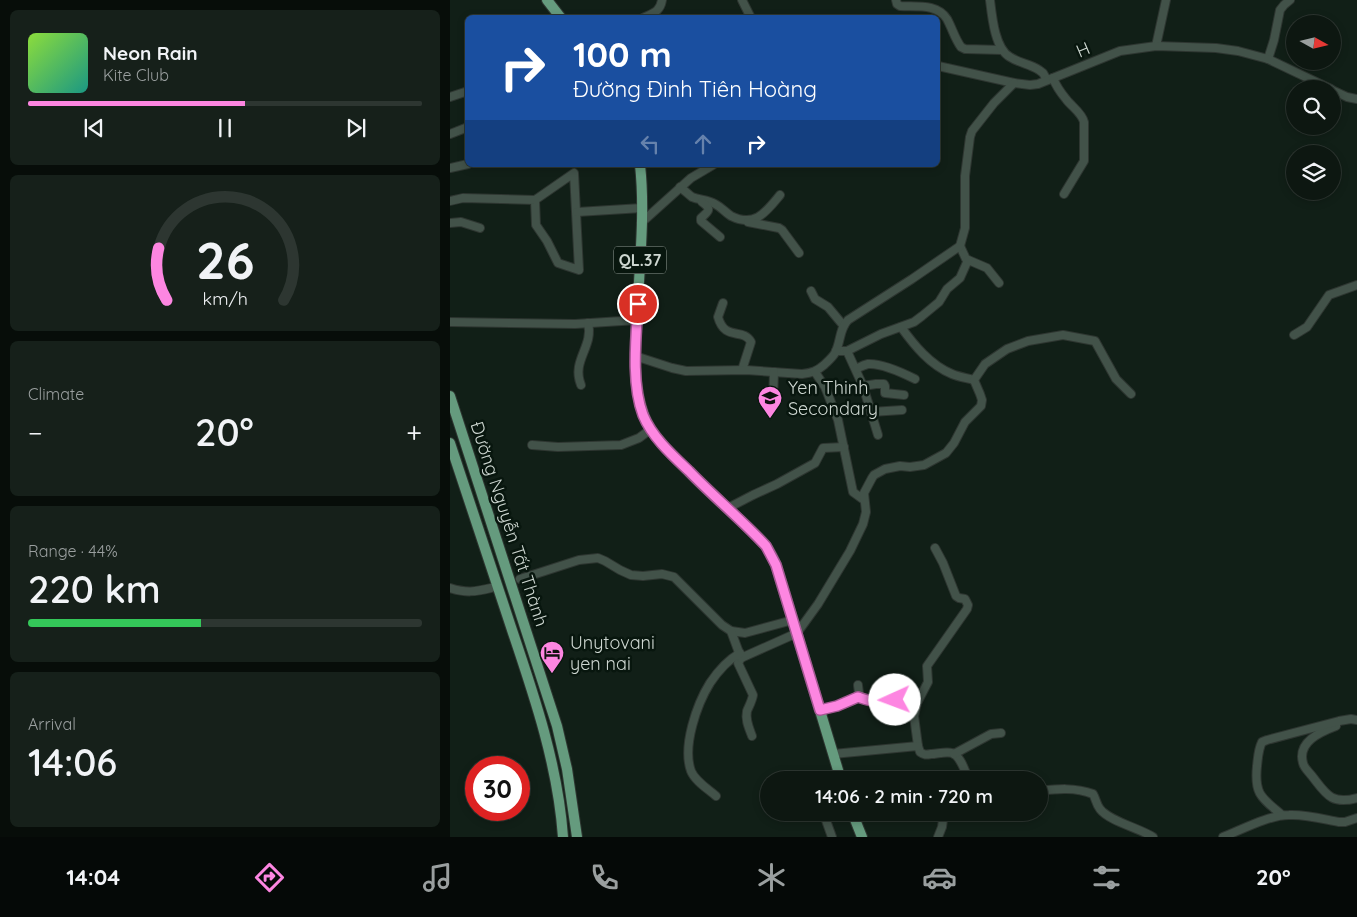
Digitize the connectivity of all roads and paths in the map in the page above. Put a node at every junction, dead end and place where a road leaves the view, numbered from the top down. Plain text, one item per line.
1 (547, 0) edge
2 (662, 0) edge
3 (742, 0) edge
4 (896, 0) edge
5 (990, 0) edge
6 (1166, 0) edge
7 (1290, 0) edge
8 (559, 15) edge
9 (649, 15) edge
10 (750, 15) edge
11 (1156, 46) junction
12 (1002, 50) junction
13 (1268, 59) junction
14 (940, 66) edge
15 (1050, 79) junction
16 (1313, 80) edge
17 (1014, 83) junction
18 (465, 92) edge
19 (1341, 93) edge
20 (450, 96) edge
21 (1357, 99) edge
22 (465, 128) edge
23 (450, 134) edge
24 (465, 165) edge
25 (640, 167) edge
26 (710, 167) edge
27 (450, 168) edge
28 (680, 187) junction
29 (1064, 194) dead end
30 (780, 195) dead end
31 (699, 199) junction
32 (535, 200) junction
33 (450, 201) edge
34 (642, 208) junction
35 (580, 212) junction
36 (744, 220) junction
37 (450, 223) edge
38 (641, 223) junction
39 (480, 228) dead end
40 (720, 238) dead end
41 (960, 246) junction
42 (799, 253) dead end
43 (968, 260) junction
44 (999, 283) dead end
45 (1357, 284) edge
46 (811, 291) dead end
47 (723, 303) dead end
48 (637, 320) junction
49 (450, 322) edge
50 (588, 324) junction
51 (843, 326) junction
52 (901, 327) junction
53 (1294, 335) dead end
54 (836, 351) junction
55 (847, 351) junction
56 (635, 356) junction
57 (856, 369) junction
58 (742, 370) junction
59 (774, 372) junction
60 (815, 372) junction
61 (916, 379) dead end
62 (974, 380) junction
63 (581, 385) dead end
64 (863, 386) junction
65 (1131, 394) dead end
66 (904, 395) dead end
67 (450, 396) edge
68 (773, 400) dead end
69 (902, 410) dead end
70 (872, 412) junction
71 (651, 429) junction
72 (878, 435) dead end
73 (450, 443) edge
74 (532, 445) dead end
75 (844, 447) junction
76 (864, 500) junction
77 (728, 508) junction
78 (492, 522) junction
79 (478, 527) junction
80 (935, 548) dead end
81 (520, 579) dead end
82 (450, 588) edge
83 (491, 588) dead end
84 (793, 620) junction
85 (731, 631) junction
86 (797, 633) junction
87 (740, 655) junction
88 (858, 684) dead end
89 (544, 685) junction
90 (532, 688) junction
91 (858, 697) junction
92 (897, 706) dead end
93 (820, 710) junction
94 (1001, 733) dead end
95 (752, 736) dead end
96 (918, 746) junction
97 (833, 754) junction
98 (954, 754) junction
99 (838, 771) edge
100 (964, 771) edge
101 (1048, 790) edge
102 (716, 796) dead end
103 (1357, 798) edge
104 (1282, 816) junction
105 (1357, 818) edge
106 (826, 821) edge
107 (856, 821) edge
108 (943, 821) edge
109 (564, 837) edge
110 (576, 837) edge
111 (832, 837) edge
112 (862, 837) edge
113 (938, 837) edge
114 (1153, 837) edge
115 (1223, 837) edge

1 - 8 main road
2 - 9 street
3 - 10 street
4 - 12 street
5 - 12 street
6 - 11 street
7 - 13 street
11 - 13 street, H
11 - 15 street, H
12 - 15 street
13 - 16 street, H
14 - 17 street, H
15 - 17 street, H
15 - 29 street
17 - 41 street
18 - 20 street
19 - 21 street, H
22 - 23 street
24 - 27 street
25 - 34 main road, QL.37
26 - 28 street
28 - 31 street
28 - 38 street
30 - 36 street
31 - 36 street
31 - 40 street
32 - 33 street
32 - 35 street
32 - 35 street
34 - 35 street
34 - 38 main road, QL.37
36 - 42 street
37 - 39 street
38 - 48 main road, QL.37
41 - 43 street
41 - 51 street
43 - 44 street
43 - 52 street
45 - 53 street
46 - 51 street
47 - 58 street
48 - 50 street
48 - 56 main road, QL.37
49 - 50 street
50 - 63 street
51 - 54 street
52 - 55 street
52 - 62 street
54 - 55 street
54 - 60 street
55 - 57 street
56 - 58 street
56 - 71 main road, QL.37
57 - 61 street
57 - 64 street
58 - 59 street
59 - 60 street
59 - 68 street
60 - 75 street
62 - 65 street
62 - 76 street
64 - 66 street
64 - 70 street
67 - 78 main road, Đường Nguyễn Tất Thành
69 - 70 street
70 - 72 street
71 - 74 street
71 - 77 main road, QL.37
73 - 79 main road, Đường Nguyễn Tất Thành
75 - 76 street
75 - 77 street
76 - 86 street
77 - 84 main road, QL.37
78 - 79 main road
78 - 89 main road, Đường Nguyễn Tất Thành
79 - 90 main road, Đường Nguyễn Tất Thành
80 - 96 street
81 - 85 street
82 - 83 street
84 - 85 street
84 - 86 main road, QL.37
85 - 87 street
86 - 87 street
86 - 93 main road, QL.37
87 - 95 street
87 - 102 street
88 - 91 street
89 - 90 main road
89 - 110 main road, Đường Nguyễn Tất Thành
90 - 109 main road, Đường Nguyễn Tất Thành
91 - 92 street
91 - 93 street
93 - 97 main road, QL.37
94 - 98 street
96 - 97 street
96 - 98 street
97 - 99 main road, QL.37
98 - 100 street
101 - 114 street
103 - 104 street
104 - 105 street
104 - 115 street
106 - 111 street
107 - 112 main road
108 - 113 street

